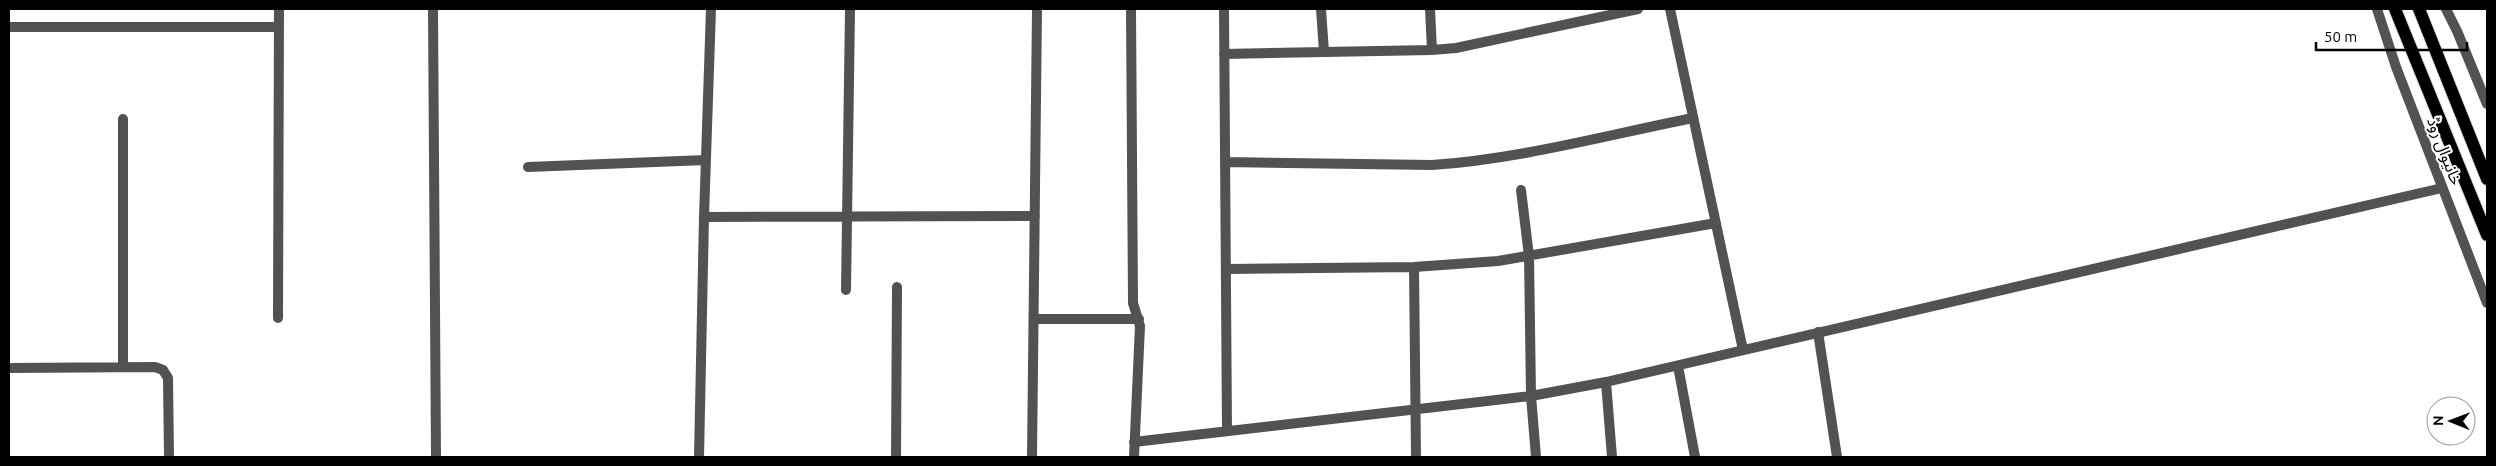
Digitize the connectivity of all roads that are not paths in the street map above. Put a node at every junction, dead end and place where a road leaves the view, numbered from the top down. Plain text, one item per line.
1 (279, 9) edge
2 (433, 9) edge
3 (711, 9) edge
4 (850, 9) edge
5 (1037, 9) edge
6 (1131, 9) edge
7 (1224, 9) edge
8 (1321, 9) edge
9 (1430, 9) edge
10 (1638, 9) edge
11 (1670, 9) edge
12 (2377, 9) edge
13 (2395, 9) edge
14 (2419, 9) edge
15 (2446, 9) edge
16 (9, 27) edge
17 (279, 27) junction
18 (1432, 50) junction
19 (1324, 52) junction
20 (1224, 54) junction
21 (2487, 104) edge
22 (1693, 118) junction
23 (123, 119) dead end
24 (706, 160) junction
25 (1225, 162) junction
26 (528, 167) dead end
27 (2487, 179) edge
28 (2442, 188) junction
29 (1521, 190) dead end
30 (847, 216) junction
31 (1035, 216) junction
32 (704, 217) junction
33 (1716, 223) junction
34 (2487, 235) edge
35 (1529, 256) junction
36 (1414, 267) junction
37 (1226, 269) junction
38 (896, 287) dead end
39 (846, 290) dead end
40 (2487, 303) edge
41 (278, 318) dead end
42 (1034, 319) junction
43 (1139, 319) junction
44 (1818, 332) junction
45 (1743, 350) junction
46 (1678, 366) junction
47 (9, 368) edge
48 (123, 368) junction
49 (1606, 382) junction
50 (1531, 396) junction
51 (1416, 409) junction
52 (1228, 432) junction
53 (1134, 442) junction
54 (170, 457) edge
55 (436, 457) edge
56 (699, 457) edge
57 (896, 457) edge
58 (1032, 457) edge
59 (1134, 457) edge
60 (1416, 457) edge
61 (1536, 457) edge
62 (1612, 457) edge
63 (1694, 457) edge
64 (1838, 457) edge

1 - 17 street
2 - 55 street
3 - 24 street
4 - 30 street
5 - 31 street
6 - 43 street
7 - 20 street
8 - 19 street
9 - 18 street
10 - 18 street
11 - 22 street
12 - 28 street, خانیوال روڈ
13 - 34 main road, خانیوال روڈ
14 - 27 main road, خانیوال روڈ
15 - 21 street
16 - 17 street
17 - 41 street
18 - 19 street
19 - 20 street
20 - 25 street
22 - 25 street
22 - 33 street
23 - 48 street
24 - 26 street
24 - 32 street
25 - 37 street
28 - 40 street, خانیوال روڈ
28 - 44 street
29 - 35 street
30 - 31 street
30 - 32 street
30 - 39 street
31 - 42 street
32 - 56 street
33 - 35 street
33 - 45 street
35 - 36 street
35 - 50 street
36 - 37 street
36 - 51 street
37 - 52 street
38 - 57 street
42 - 43 street
42 - 58 street
43 - 53 street
44 - 45 street
44 - 64 street
45 - 46 street
46 - 49 street
46 - 63 street
47 - 48 street
48 - 54 street
49 - 50 street
49 - 62 street
50 - 51 street
50 - 61 street
51 - 52 street
51 - 60 street
52 - 53 street
53 - 59 street

